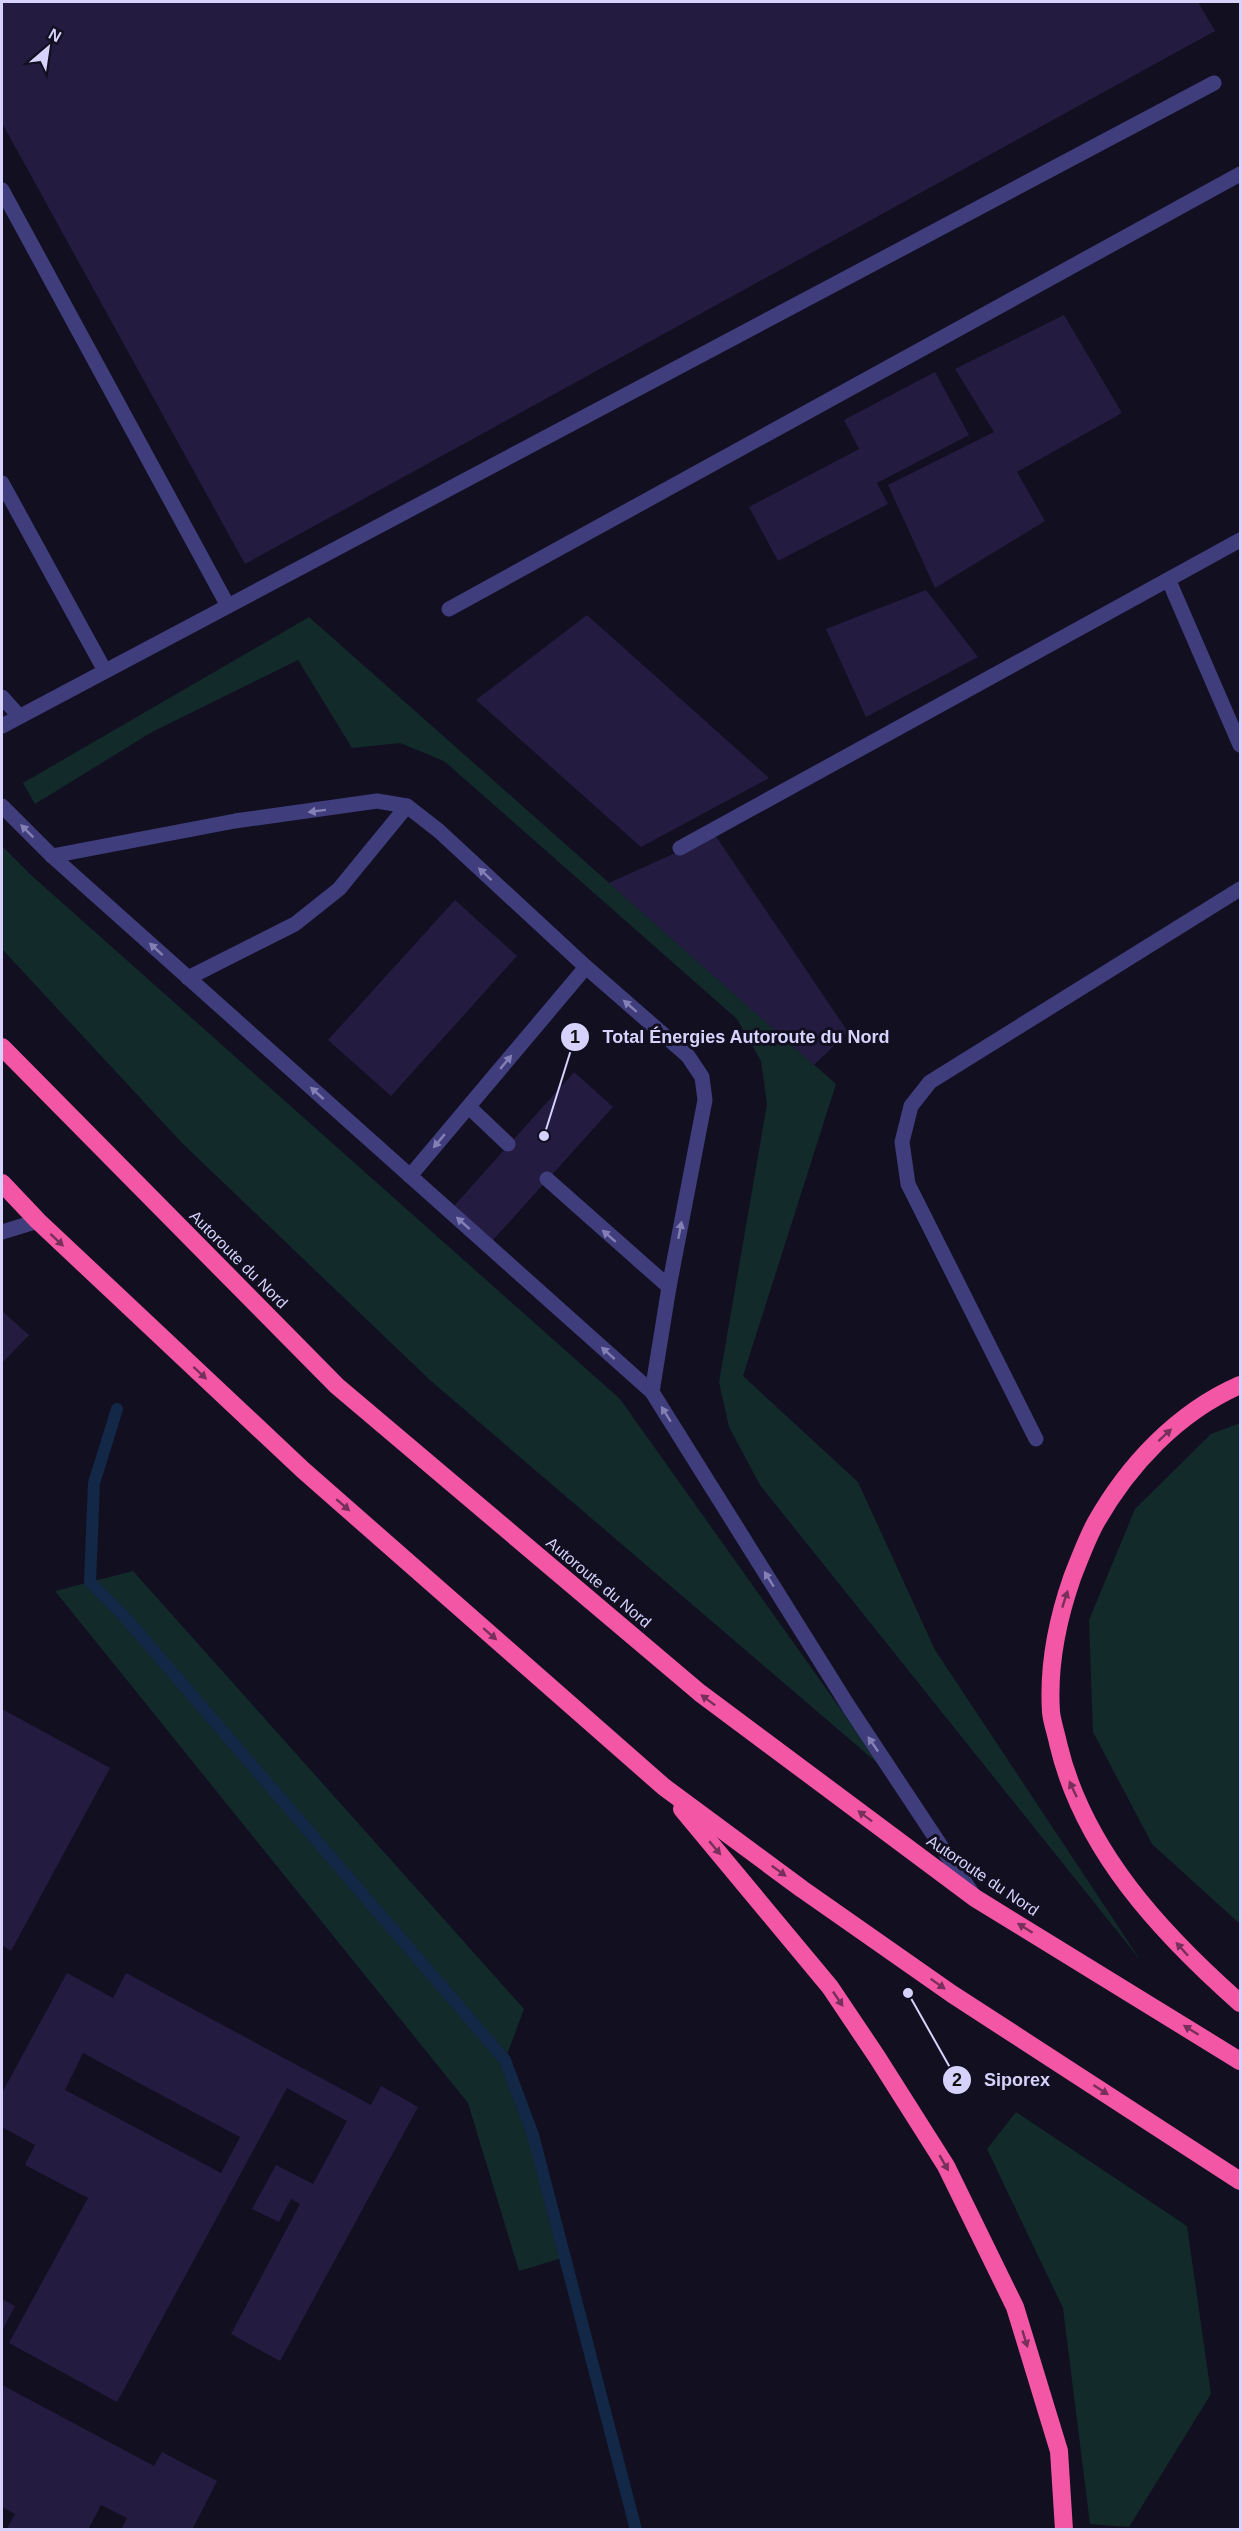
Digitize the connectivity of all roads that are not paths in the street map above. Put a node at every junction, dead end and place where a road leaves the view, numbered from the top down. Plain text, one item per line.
1 (1214, 83) dead end
2 (1240, 174) edge
3 (2, 190) edge
4 (2, 483) edge
5 (1240, 540) edge
6 (1169, 581) junction
7 (228, 606) junction
8 (449, 609) dead end
9 (105, 671) junction
10 (2, 697) edge
11 (19, 716) junction
12 (2, 726) edge
13 (1240, 745) edge
14 (2, 806) edge
15 (406, 806) junction
16 (680, 848) dead end
17 (52, 856) junction
18 (1240, 889) edge
19 (586, 967) junction
20 (189, 978) junction
21 (2, 1047) edge
22 (469, 1107) junction
23 (508, 1144) dead end
24 (410, 1176) junction
25 (547, 1179) dead end
26 (2, 1183) edge
27 (38, 1221) junction
28 (2, 1232) edge
29 (669, 1287) junction
30 (1240, 1385) edge
31 (652, 1392) junction
32 (1036, 1439) dead end
33 (664, 1787) junction
34 (975, 1898) junction
35 (1240, 2003) edge
36 (1240, 2061) edge
37 (1240, 2181) edge
38 (1064, 2529) edge

1 - 7 street
2 - 8 street
3 - 7 street
4 - 9 street
5 - 6 street
6 - 13 street
6 - 16 street
7 - 9 street
9 - 11 street
10 - 11 street
11 - 12 street
17 -> 14 street
15 -> 17 street
19 -> 15 street
15 - 20 street
20 -> 17 street
18 - 32 street
22 -> 19 street
29 -> 19 street
24 -> 20 street
34 -> 21 highway, Autoroute du Nord
22 - 23 street
22 -> 24 street
31 -> 24 street
29 -> 25 street
26 - 27 highway
27 - 28 street
27 -> 33 highway
29 - 31 street
35 -> 30 highway
34 -> 31 street
33 -> 37 highway
33 -> 38 highway
36 -> 34 highway, Autoroute du Nord

